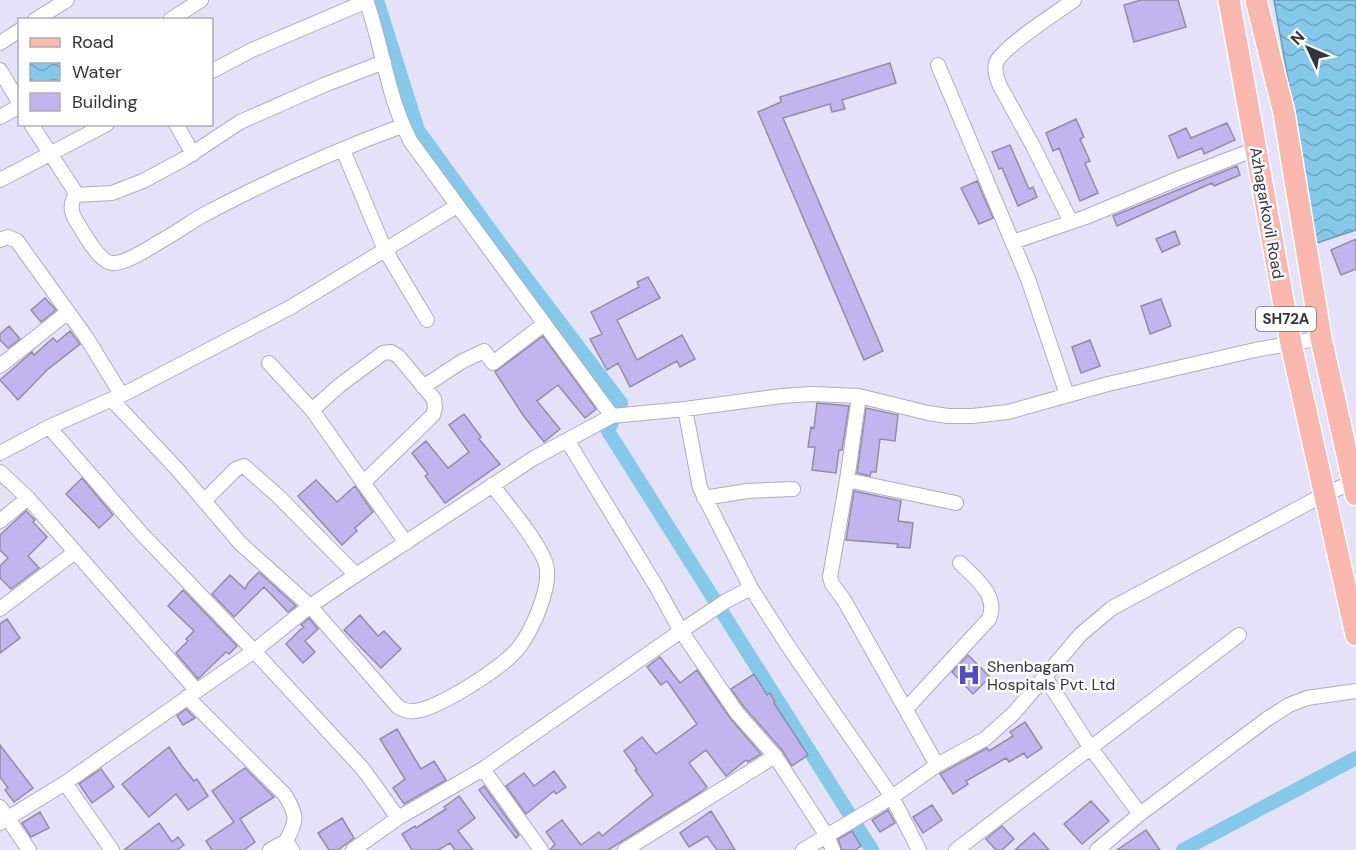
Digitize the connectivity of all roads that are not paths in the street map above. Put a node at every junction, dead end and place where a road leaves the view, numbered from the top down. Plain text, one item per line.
1 (67, 0) edge
2 (201, 0) edge
3 (366, 0) edge
4 (1074, 0) edge
5 (1229, 0) edge
6 (1256, 0) edge
7 (38, 18) edge
8 (173, 18) edge
9 (18, 31) edge
10 (0, 43) edge
11 (384, 62) junction
12 (938, 65) dead end
13 (0, 70) edge
14 (213, 70) edge
15 (18, 102) edge
16 (18, 106) edge
17 (0, 117) edge
18 (32, 126) edge
19 (103, 126) edge
20 (177, 126) edge
21 (402, 126) junction
22 (1256, 149) junction
23 (344, 150) junction
24 (50, 152) junction
25 (193, 154) junction
26 (0, 180) edge
27 (75, 195) junction
28 (457, 206) junction
29 (1071, 222) junction
30 (0, 240) edge
31 (1013, 242) junction
32 (385, 249) junction
33 (68, 312) junction
34 (427, 320) dead end
35 (544, 324) junction
36 (1321, 338) junction
37 (1291, 344) junction
38 (269, 363) dead end
39 (0, 366) edge
40 (423, 387) junction
41 (1067, 395) junction
42 (859, 396) junction
43 (117, 397) junction
44 (685, 409) junction
45 (312, 410) junction
46 (615, 415) junction
47 (50, 427) junction
48 (567, 440) junction
49 (0, 453) edge
50 (0, 472) edge
51 (847, 480) junction
52 (363, 483) junction
53 (492, 485) junction
54 (1355, 486) edge
55 (793, 489) dead end
56 (1325, 495) junction
57 (28, 498) junction
58 (704, 498) junction
59 (205, 500) junction
60 (956, 503) dead end
61 (0, 521) edge
62 (406, 543) junction
63 (75, 552) junction
64 (960, 563) dead end
65 (356, 575) junction
66 (751, 588) junction
67 (310, 606) junction
68 (0, 609) edge
69 (681, 632) junction
70 (1239, 635) dead end
71 (1356, 635) edge
72 (254, 651) junction
73 (1045, 677) junction
74 (1356, 691) edge
75 (192, 694) junction
76 (906, 709) junction
77 (1090, 747) junction
78 (775, 756) junction
79 (936, 765) junction
80 (483, 769) junction
81 (65, 783) junction
82 (892, 797) junction
83 (0, 807) edge
84 (1140, 814) junction
85 (398, 818) junction
86 (5, 821) edge
87 (827, 836) junction
88 (289, 845) edge
89 (29, 850) edge
90 (112, 850) edge
91 (270, 850) edge
92 (353, 850) edge
93 (541, 850) edge
94 (625, 850) edge
95 (803, 850) edge
96 (833, 850) edge
97 (919, 850) edge
98 (956, 850) edge
99 (1097, 850) edge

1 - 7 street
2 - 8 street
3 - 11 street
3 - 14 street
4 - 29 street
5 - 22 main road, Azhagarkovil Road / SH72A
6 - 36 main road, Azhagarkovil Road / SH72A
9 - 10 street
11 - 21 street
11 - 25 street
12 - 31 street
13 - 15 street
16 - 17 street
18 - 24 street
19 - 24 street
20 - 25 street
21 - 23 street
21 - 28 street
22 - 29 street
22 - 37 main road, Azhagarkovil Road / SH72A
23 - 27 street
23 - 32 street
24 - 26 street
24 - 27 street
25 - 27 street
28 - 32 street
28 - 35 street
29 - 31 street
30 - 33 street
31 - 41 street
32 - 34 street
32 - 43 street
33 - 39 street
33 - 43 street
35 - 40 street
35 - 46 street
36 - 37 street
36 - 54 main road, Azhagarkovil Road / SH72A
37 - 41 street
37 - 56 main road, Azhagarkovil Road / SH72A
38 - 45 street
40 - 45 street
40 - 52 street
41 - 42 street
42 - 44 street
42 - 51 street
43 - 47 street
43 - 59 street
44 - 46 street
44 - 58 street
45 - 52 street
46 - 48 street
47 - 49 street
47 - 72 street
48 - 53 street
48 - 69 street
50 - 57 street
51 - 60 street
51 - 76 street
52 - 62 street
53 - 62 street
53 - 67 street
54 - 56 street
55 - 58 street
56 - 71 main road, Azhagarkovil Road / SH72A
56 - 73 street
57 - 61 street
57 - 63 street
58 - 66 street
59 - 65 street
59 - 67 street
62 - 65 street
63 - 68 street
63 - 75 street
64 - 76 street
65 - 67 street
66 - 69 street
66 - 82 street
67 - 72 street
69 - 78 street
69 - 80 street
70 - 77 street
72 - 75 street
72 - 85 street
73 - 77 street
73 - 79 street
74 - 84 street
75 - 81 street
75 - 88 street
76 - 79 street
77 - 84 street
77 - 98 street
78 - 87 street
78 - 94 street
79 - 82 street
80 - 85 street
80 - 93 street
81 - 86 street
81 - 90 street
82 - 87 street
82 - 97 street
83 - 86 street
84 - 99 street
85 - 92 street
86 - 89 street
87 - 95 street
87 - 96 street
88 - 91 street

